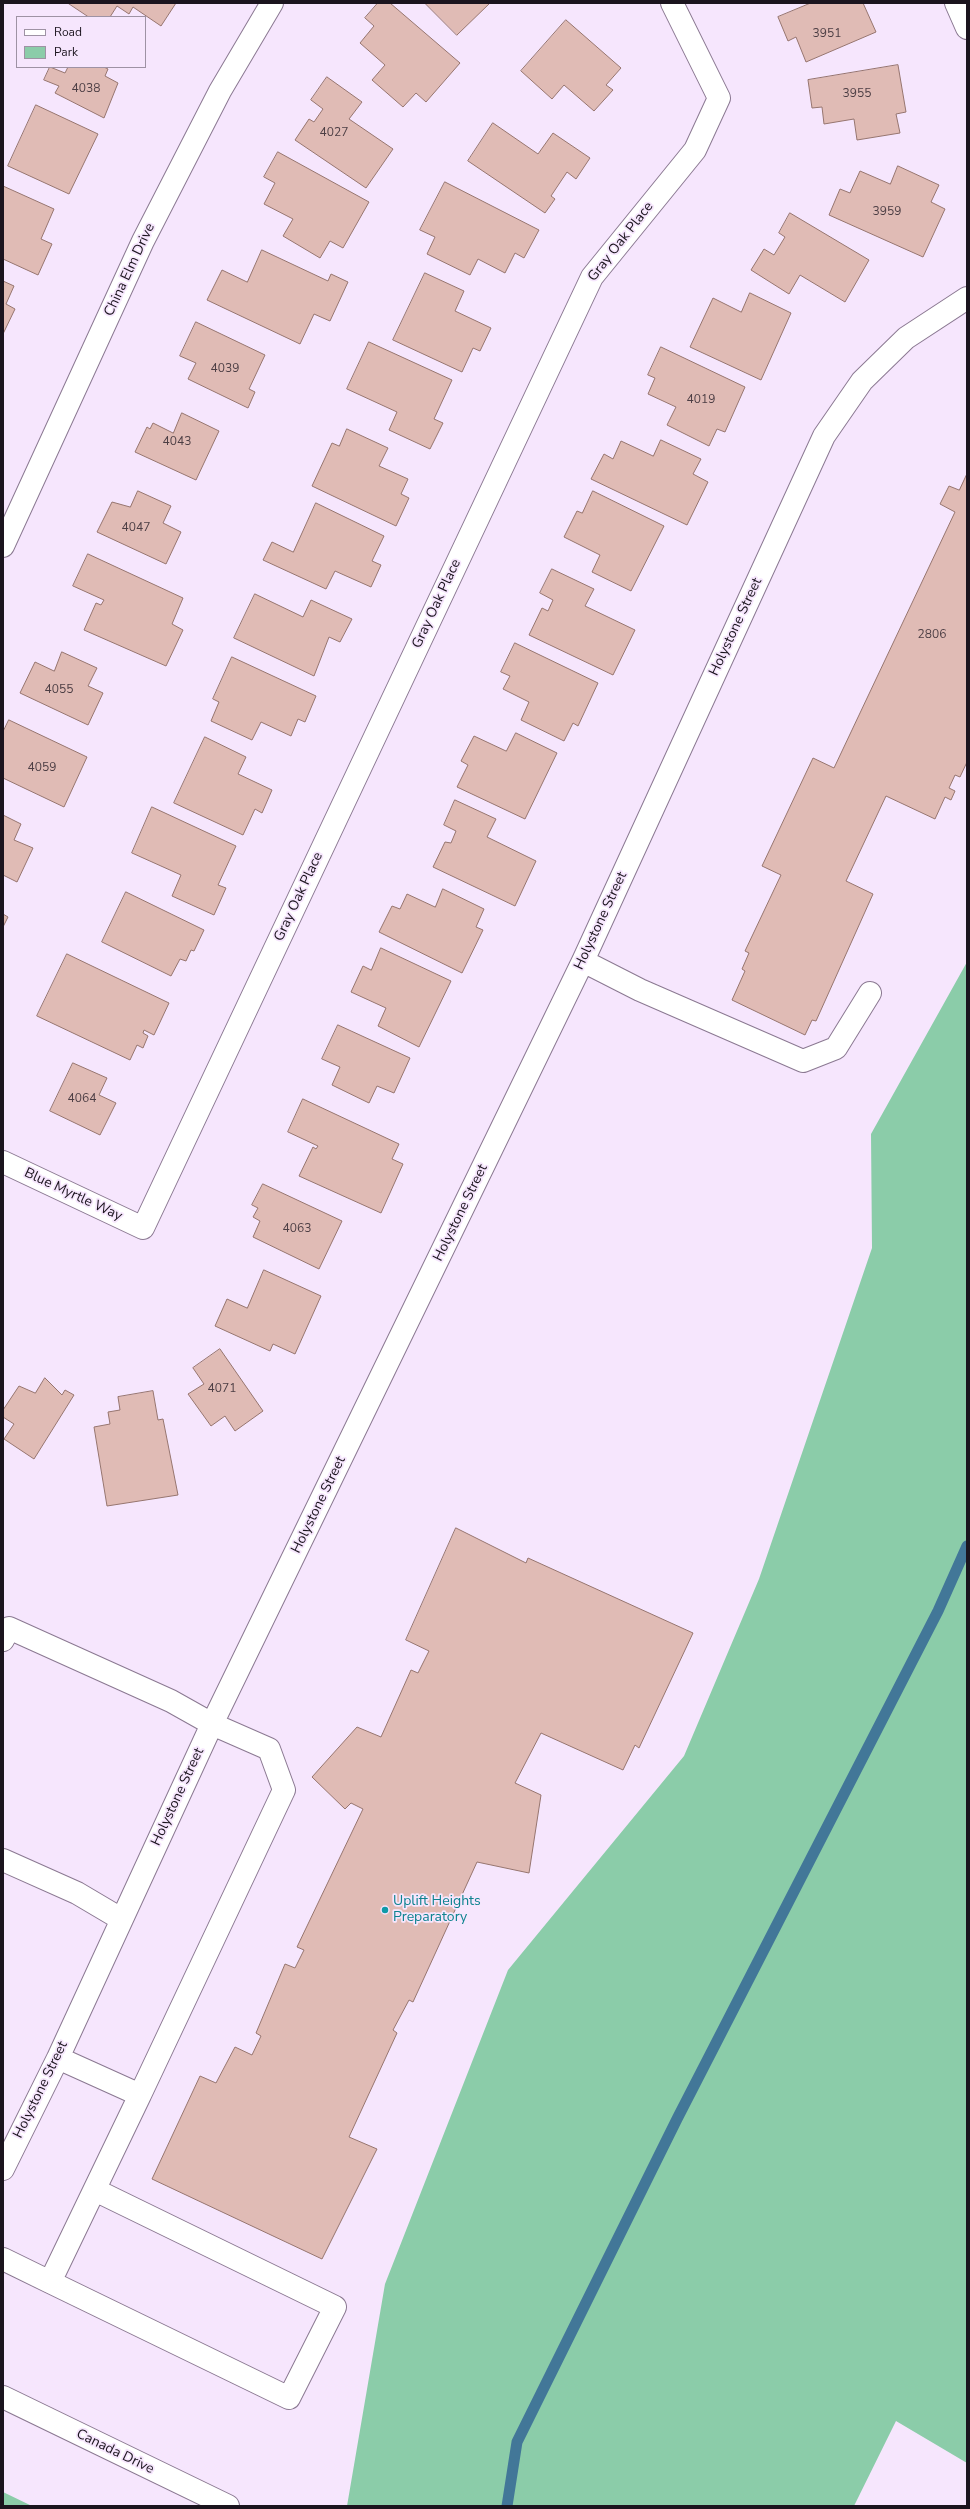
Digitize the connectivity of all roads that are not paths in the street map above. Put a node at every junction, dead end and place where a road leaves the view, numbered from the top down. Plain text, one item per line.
1 (272, 3) edge
2 (672, 3) edge
3 (956, 3) edge
4 (967, 28) edge
5 (967, 298) edge
6 (3, 546) edge
7 (583, 961) junction
8 (870, 993) dead end
9 (3, 1162) edge
10 (143, 1228) joint
11 (3, 1640) edge
12 (212, 1724) junction
13 (3, 1860) edge
14 (121, 1919) junction
15 (58, 2058) junction
16 (140, 2095) junction
17 (3, 2169) edge
18 (95, 2190) junction
19 (3, 2260) edge
20 (50, 2282) junction
21 (3, 2397) edge
22 (228, 2506) edge

1 - 6 street, China Elm Drive
2 - 10 street, Gray Oak Place
3 - 4 street
5 - 7 street, Holystone Street
7 - 8 street
7 - 12 street, Holystone Street
9 - 10 street, Blue Myrtle Way
11 - 12 street
12 - 14 street, Holystone Street
12 - 16 street
13 - 14 street
14 - 15 street, Holystone Street
15 - 16 street
15 - 17 street, Holystone Street
16 - 18 street
18 - 20 street
18 - 20 street
19 - 20 street
21 - 22 street, Canada Drive

